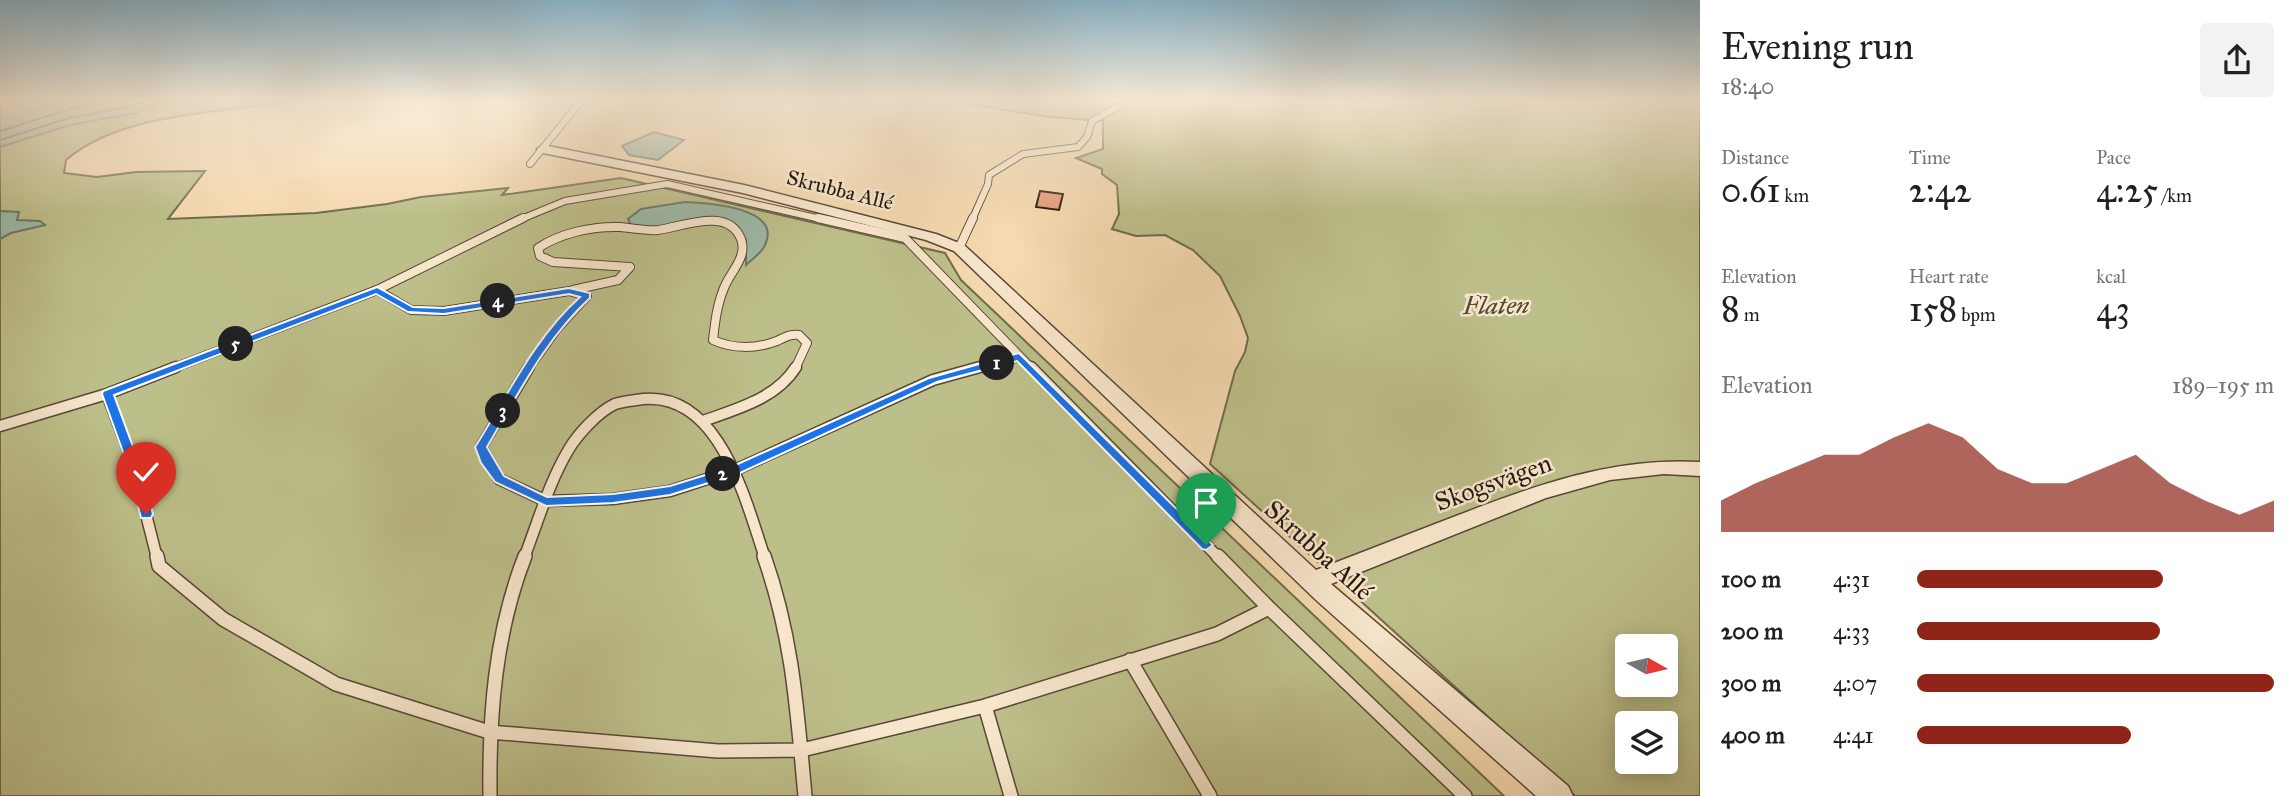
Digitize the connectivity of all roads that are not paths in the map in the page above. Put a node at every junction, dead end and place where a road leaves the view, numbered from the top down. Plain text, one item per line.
1 (552, 138) edge
2 (1086, 138) edge
3 (543, 149) junction
4 (530, 164) dead end
5 (959, 248) junction
6 (377, 290) junction
7 (569, 291) junction
8 (1019, 357) junction
9 (107, 394) junction
10 (703, 421) junction
11 (0, 426) edge
12 (1700, 469) edge
13 (735, 470) junction
14 (546, 501) junction
15 (1313, 581) junction
16 (1269, 608) junction
17 (1130, 660) junction
18 (985, 706) junction
19 (489, 732) junction
20 (802, 750) junction
21 (1458, 794) edge
22 (490, 796) edge
23 (805, 796) edge
24 (1011, 796) edge
25 (1210, 796) edge
26 (1558, 796) edge

1 - 3 lane
2 - 5 lane
3 - 4 lane
3 - 5 street, Skrubba Allé
5 - 15 street, Skrubba Allé
6 - 7 lane
6 - 8 lane
6 - 9 lane
7 - 10 lane
7 - 14 lane
8 - 13 lane
8 - 16 lane
9 - 11 lane
9 - 19 lane
10 - 13 lane
10 - 14 lane
12 - 15 street, Skogsvägen
13 - 14 lane
13 - 20 lane
14 - 19 lane
15 - 26 street, Skrubba Allé
16 - 17 lane
16 - 21 lane
17 - 18 lane
17 - 25 lane
18 - 20 lane
18 - 24 lane
19 - 20 lane
19 - 22 lane
20 - 23 lane

